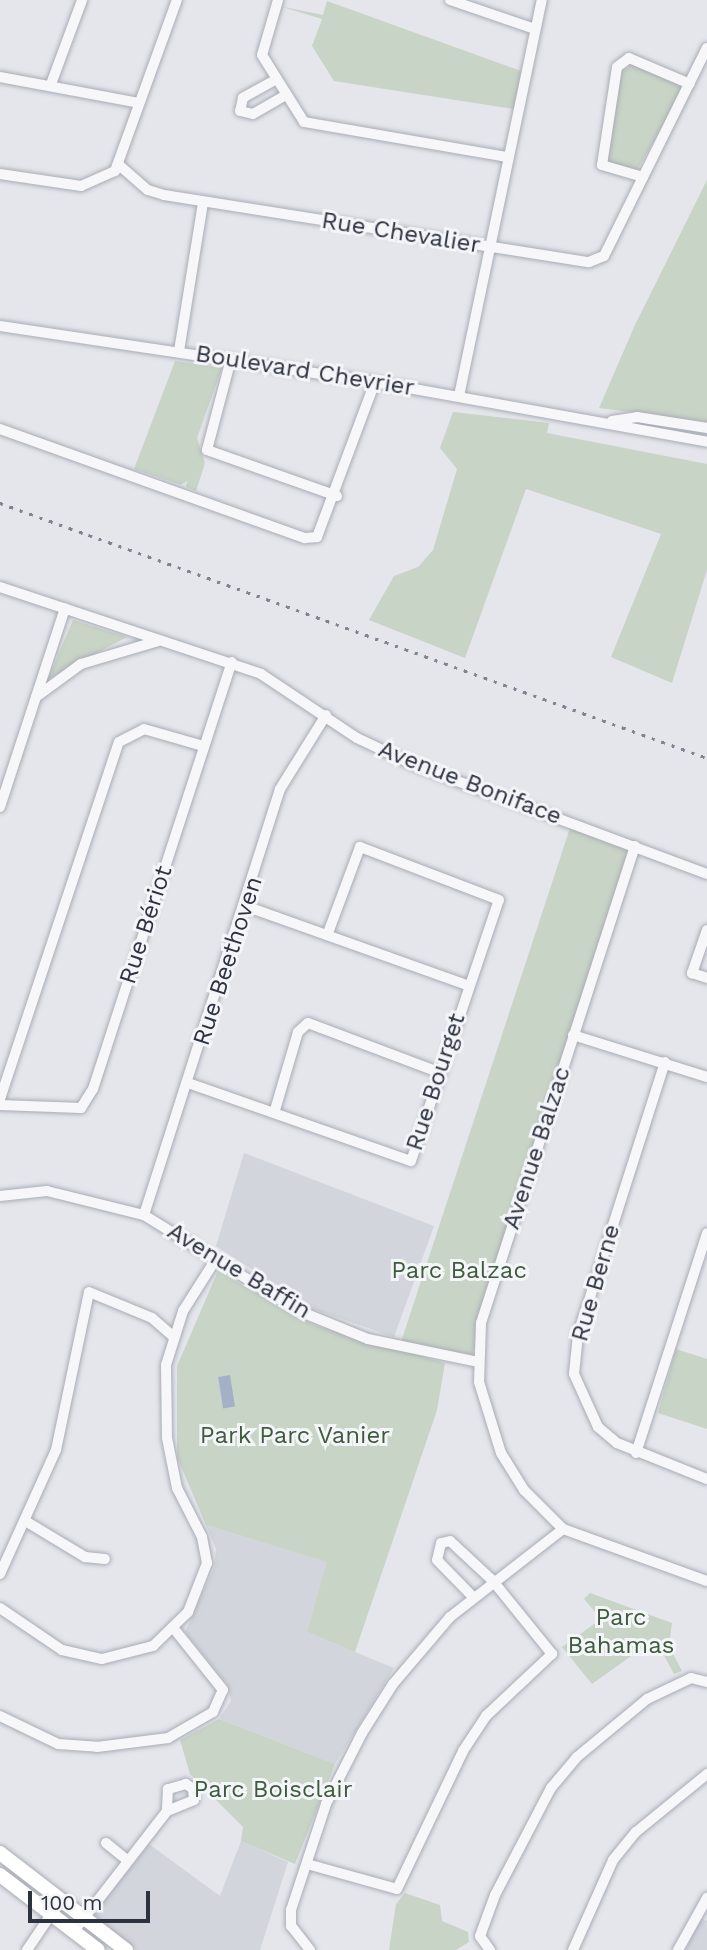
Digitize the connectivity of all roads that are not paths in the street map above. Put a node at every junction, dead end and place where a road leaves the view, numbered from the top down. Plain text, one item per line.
1 (82, 0) edge
2 (177, 0) edge
3 (278, 0) edge
4 (450, 0) edge
5 (542, 0) edge
6 (532, 28) junction
7 (707, 48) edge
8 (0, 76) edge
9 (275, 80) junction
10 (51, 84) junction
11 (690, 84) junction
12 (284, 96) junction
13 (139, 103) junction
14 (507, 157) junction
15 (119, 165) junction
16 (0, 174) edge
17 (643, 177) junction
18 (203, 202) junction
19 (489, 247) junction
20 (0, 326) edge
21 (180, 351) junction
22 (232, 359) junction
23 (375, 382) junction
24 (459, 396) junction
25 (610, 421) junction
26 (707, 428) edge
27 (0, 429) edge
28 (707, 442) edge
29 (337, 496) junction
30 (0, 587) edge
31 (65, 608) junction
32 (167, 641) junction
33 (232, 662) junction
34 (36, 697) junction
35 (326, 715) junction
36 (203, 746) junction
37 (0, 807) edge
38 (635, 846) junction
39 (707, 874) edge
40 (244, 906) junction
41 (707, 930) edge
42 (328, 933) junction
43 (707, 978) edge
44 (467, 985) junction
45 (573, 1035) junction
46 (665, 1062) junction
47 (441, 1073) junction
48 (707, 1077) edge
49 (188, 1083) junction
50 (0, 1099) edge
51 (0, 1105) edge
52 (275, 1110) junction
53 (0, 1196) edge
54 (144, 1215) junction
55 (707, 1233) edge
56 (216, 1259) junction
57 (173, 1336) junction
58 (478, 1362) junction
59 (636, 1453) junction
60 (707, 1479) edge
61 (27, 1522) junction
62 (563, 1529) junction
63 (105, 1559) dead end
64 (0, 1574) edge
65 (492, 1580) junction
66 (707, 1581) edge
67 (473, 1597) junction
68 (0, 1608) edge
69 (175, 1630) junction
70 (707, 1682) edge
71 (0, 1716) edge
72 (707, 1774) edge
73 (167, 1811) dead end
74 (106, 1843) dead end
75 (0, 1853) edge
76 (128, 1861) junction
77 (307, 1864) junction
78 (0, 1875) edge
79 (707, 1898) edge
80 (60, 1901) junction
81 (50, 1914) junction
82 (84, 1917) junction
83 (74, 1931) junction
84 (27, 1950) edge
85 (97, 1950) edge
86 (126, 1950) edge
87 (310, 1950) edge
88 (490, 1950) edge
89 (573, 1950) edge
90 (678, 1950) edge

1 - 10 street
2 - 13 street
3 - 9 street
4 - 6 street
5 - 6 street
6 - 14 street
7 - 11 street, Rue Chevalier
8 - 10 street
9 - 12 street
9 - 12 street
10 - 13 street
11 - 17 street, Rue Chevalier
11 - 17 street
12 - 14 street
13 - 15 street
14 - 19 street
15 - 16 street
15 - 18 street, Rue Chevalier
17 - 19 street, Rue Chevalier
18 - 19 street, Rue Chevalier
18 - 21 street
19 - 24 street
20 - 21 street, Boulevard Chevrier
21 - 22 street, Boulevard Chevrier
22 - 23 street, Boulevard Chevrier
22 - 29 street
23 - 24 street, Boulevard Chevrier
23 - 29 street
24 - 25 street, Boulevard Chevrier
25 - 26 street, Boulevard Chevrier
25 - 28 street, Boulevard Chevrier
27 - 29 street
30 - 31 street, Avenue Boniface
31 - 32 street, Avenue Boniface
31 - 34 street
32 - 33 street, Avenue Boniface
32 - 34 street, Avenue Boniface
33 - 35 street, Avenue Boniface
33 - 36 street, Rue Bériot
34 - 37 street
35 - 38 street, Avenue Boniface
35 - 40 street, Rue Beethoven
36 - 50 street
36 - 51 street, Rue Bériot
38 - 39 street, Avenue Boniface
38 - 45 street, Avenue Balzac
40 - 42 street
40 - 49 street, Rue Beethoven
41 - 43 street
42 - 44 street
42 - 44 street, Rue Bourget
44 - 47 street, Rue Bourget
45 - 46 street
45 - 58 street, Avenue Balzac
46 - 48 street
46 - 59 street, Rue Berne
47 - 52 street
47 - 52 street, Rue Bourget
49 - 52 street, Rue Bourget
49 - 54 street, Rue Beethoven
53 - 54 street, Avenue Baffin
54 - 56 street, Avenue Baffin
55 - 59 street
56 - 57 street
56 - 58 street, Avenue Baffin
57 - 61 street
57 - 69 street
58 - 62 street, Avenue Balzac
59 - 60 street, Rue Berne
61 - 63 street
61 - 64 street
62 - 65 street
62 - 66 street, Avenue Balzac
65 - 67 street
65 - 67 street
65 - 77 street
67 - 77 street
68 - 69 street
69 - 71 street
70 - 88 street
72 - 89 street
73 - 76 street
74 - 76 street
75 - 80 main road
76 - 82 street
77 - 87 street
78 - 81 main road
79 - 90 street
80 - 81 street
80 - 82 main road
81 - 83 main road
81 - 84 street
82 - 83 street
82 - 86 main road
83 - 85 main road

